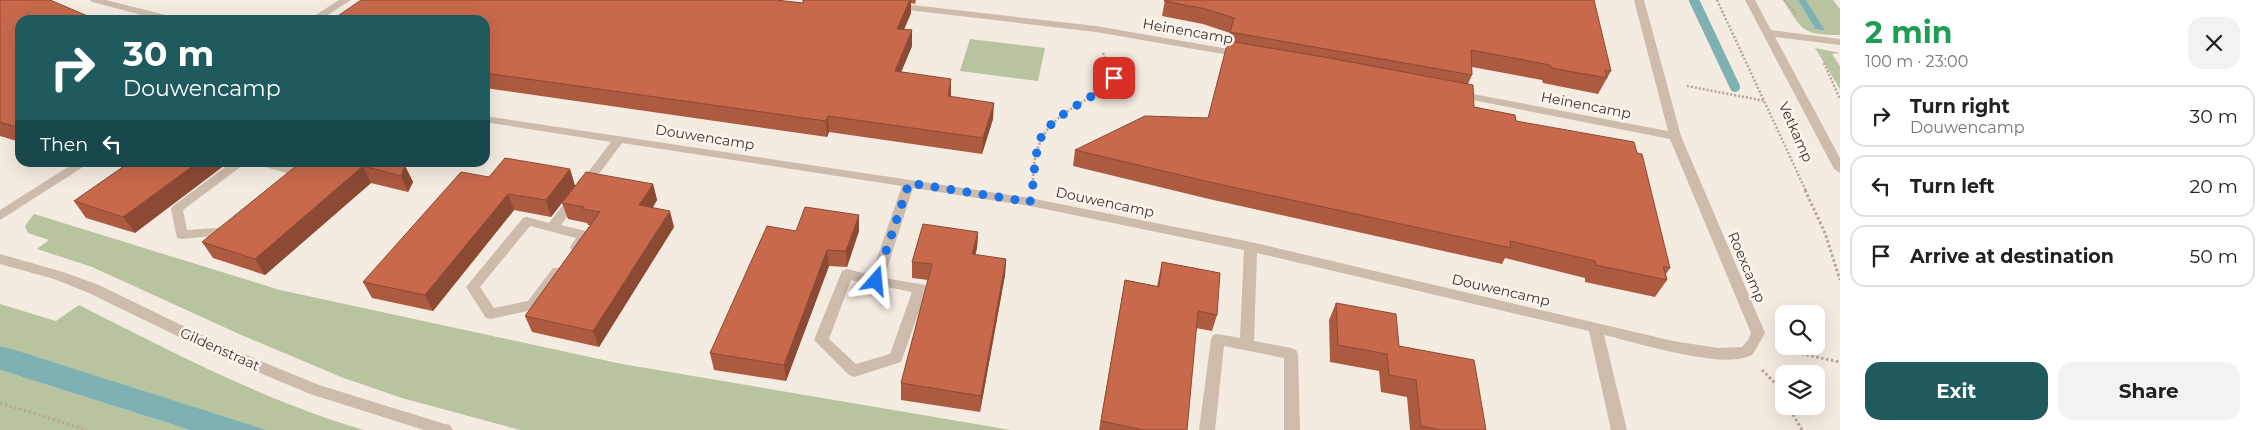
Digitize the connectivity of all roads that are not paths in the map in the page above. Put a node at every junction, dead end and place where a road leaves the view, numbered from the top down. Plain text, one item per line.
1 (95, 0) edge
2 (346, 0) edge
3 (1639, 0) edge
4 (1750, 0) edge
5 (880, 4) edge
6 (154, 15) edge
7 (321, 15) edge
8 (1768, 33) junction
9 (1840, 42) edge
10 (1252, 56) edge
11 (1445, 92) edge
12 (490, 120) edge
13 (1675, 136) junction
14 (619, 139) junction
15 (77, 167) edge
16 (234, 167) edge
17 (286, 167) edge
18 (1840, 168) edge
19 (909, 183) junction
20 (289, 185) edge
21 (0, 216) edge
22 (239, 225) edge
23 (552, 228) junction
24 (1251, 247) junction
25 (0, 259) edge
26 (876, 281) junction
27 (1595, 327) junction
28 (1247, 345) junction
29 (444, 430) edge
30 (1207, 430) edge
31 (1292, 430) edge
32 (1619, 430) edge

1 - 6 street
2 - 7 street
3 - 13 street, Roexcamp
4 - 8 street, Vetkamp
5 - 10 street, Heinencamp
8 - 9 street
8 - 18 street, Vetkamp
11 - 13 street, Heinencamp
12 - 14 street, Douwencamp
13 - 27 street, Roexcamp
14 - 19 street, Douwencamp
14 - 23 street
15 - 21 street
16 - 22 street
17 - 20 street
19 - 24 street, Douwencamp
19 - 26 street
23 - 23 street
24 - 27 street, Douwencamp
24 - 28 street
25 - 29 street, Gildenstraat
26 - 26 street
27 - 32 street
28 - 30 street
28 - 31 street

